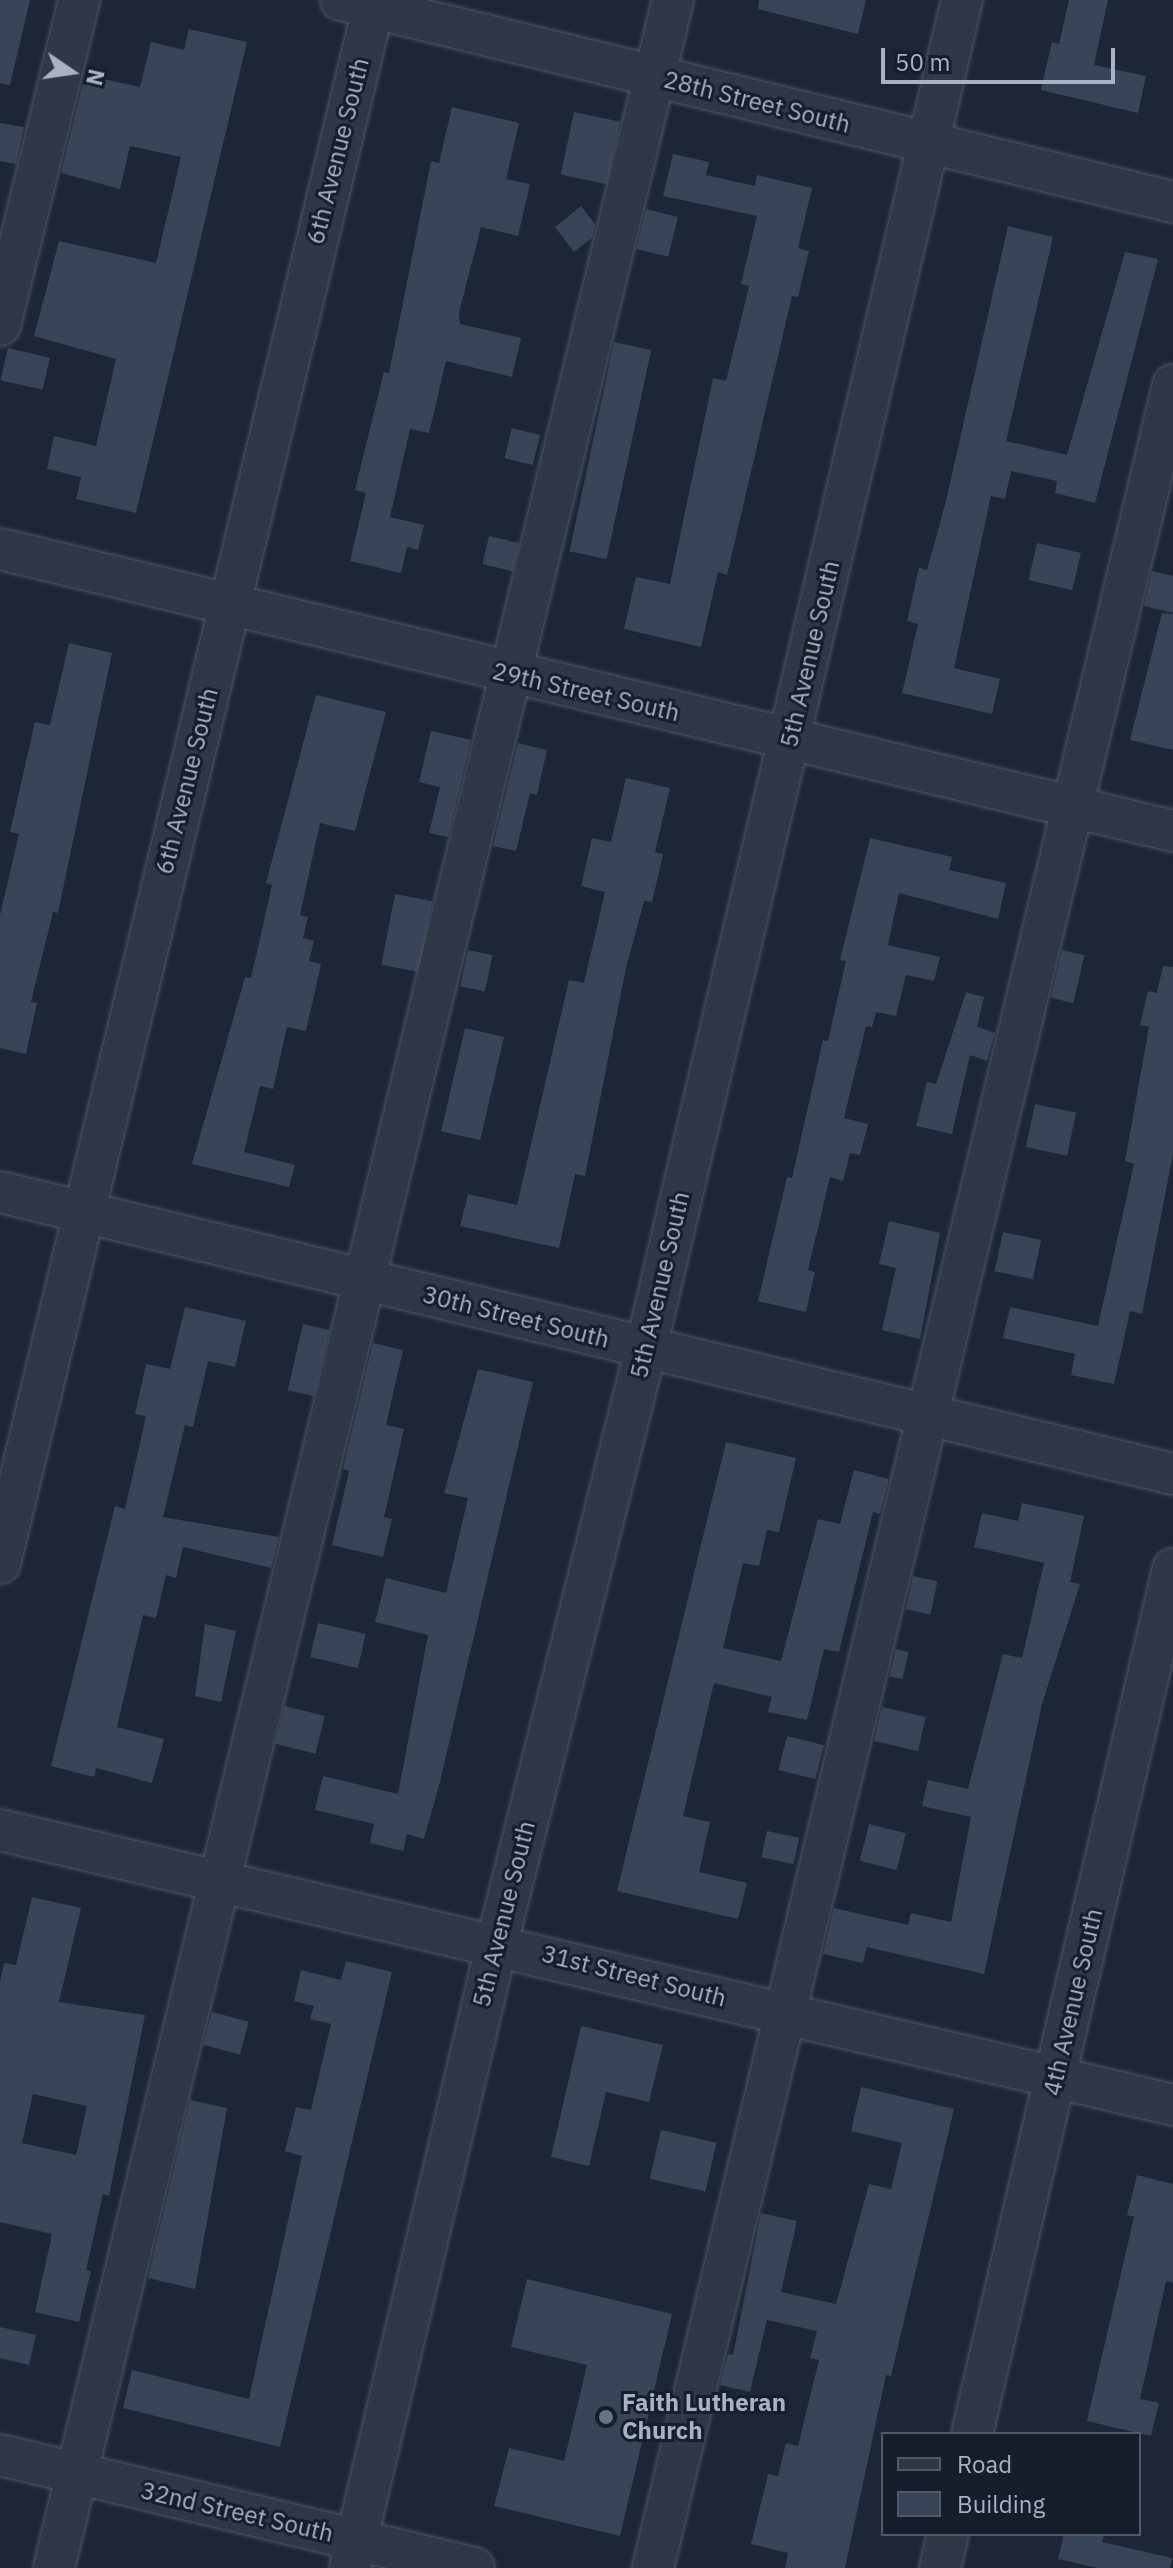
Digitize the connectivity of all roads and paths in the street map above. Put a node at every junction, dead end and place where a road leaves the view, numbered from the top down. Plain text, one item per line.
1 (79, 0) edge
2 (673, 0) edge
3 (962, 0) edge
4 (363, 3) edge
5 (654, 77) junction
6 (928, 144) junction
7 (1173, 202) edge
8 (0, 325) edge
9 (1173, 385) edge
10 (0, 549) edge
11 (228, 608) junction
12 (508, 673) junction
13 (790, 740) junction
14 (1072, 807) junction
15 (1173, 831) edge
16 (0, 1192) edge
17 (83, 1212) junction
18 (363, 1280) junction
19 (646, 1348) junction
20 (926, 1415) junction
21 (1173, 1474) edge
22 (0, 1563) edge
23 (1173, 1569) edge
24 (0, 1830) edge
25 (221, 1880) junction
26 (497, 1943) junction
27 (783, 2013) junction
28 (1055, 2080) junction
29 (1173, 2105) edge
30 (972, 2432) edge
31 (0, 2455) edge
32 (76, 2473) junction
33 (948, 2536) edge
34 (353, 2554) edge
35 (54, 2568) edge
36 (474, 2568) edge
37 (653, 2568) edge
38 (940, 2568) edge

1 - 8 street
2 - 5 street
3 - 6 street, 5th Avenue South
4 - 5 street, 28th Street South
4 - 11 street, 6th Avenue South
5 - 6 street, 28th Street South
5 - 12 street
6 - 7 street, 28th Street South
6 - 13 street, 5th Avenue South
9 - 14 street
10 - 11 street, 29th Street South
11 - 12 street, 29th Street South
11 - 17 street, 6th Avenue South
12 - 13 street, 29th Street South
12 - 18 street
13 - 14 street, 29th Street South
13 - 19 street, 5th Avenue South
14 - 15 street, 29th Street South
14 - 20 street
16 - 17 street, 30th Street South
17 - 18 street, 30th Street South
17 - 22 street, 6th Avenue South
18 - 19 street, 30th Street South
18 - 25 street
19 - 20 street, 30th Street South
19 - 26 street, 5th Avenue South
20 - 21 street, 30th Street South
20 - 27 street
23 - 28 street, 4th Avenue South
24 - 25 street, 31st Street South
25 - 26 street, 31st Street South
25 - 32 street
26 - 27 street, 31st Street South
26 - 34 street, 5th Avenue South
27 - 28 street, 31st Street South
27 - 37 street
28 - 29 street, 31st Street South
28 - 30 street, 4th Avenue South
31 - 32 street, 32nd Street South
32 - 34 street, 32nd Street South
32 - 35 street
33 - 38 street
34 - 36 street, 32nd Street South

